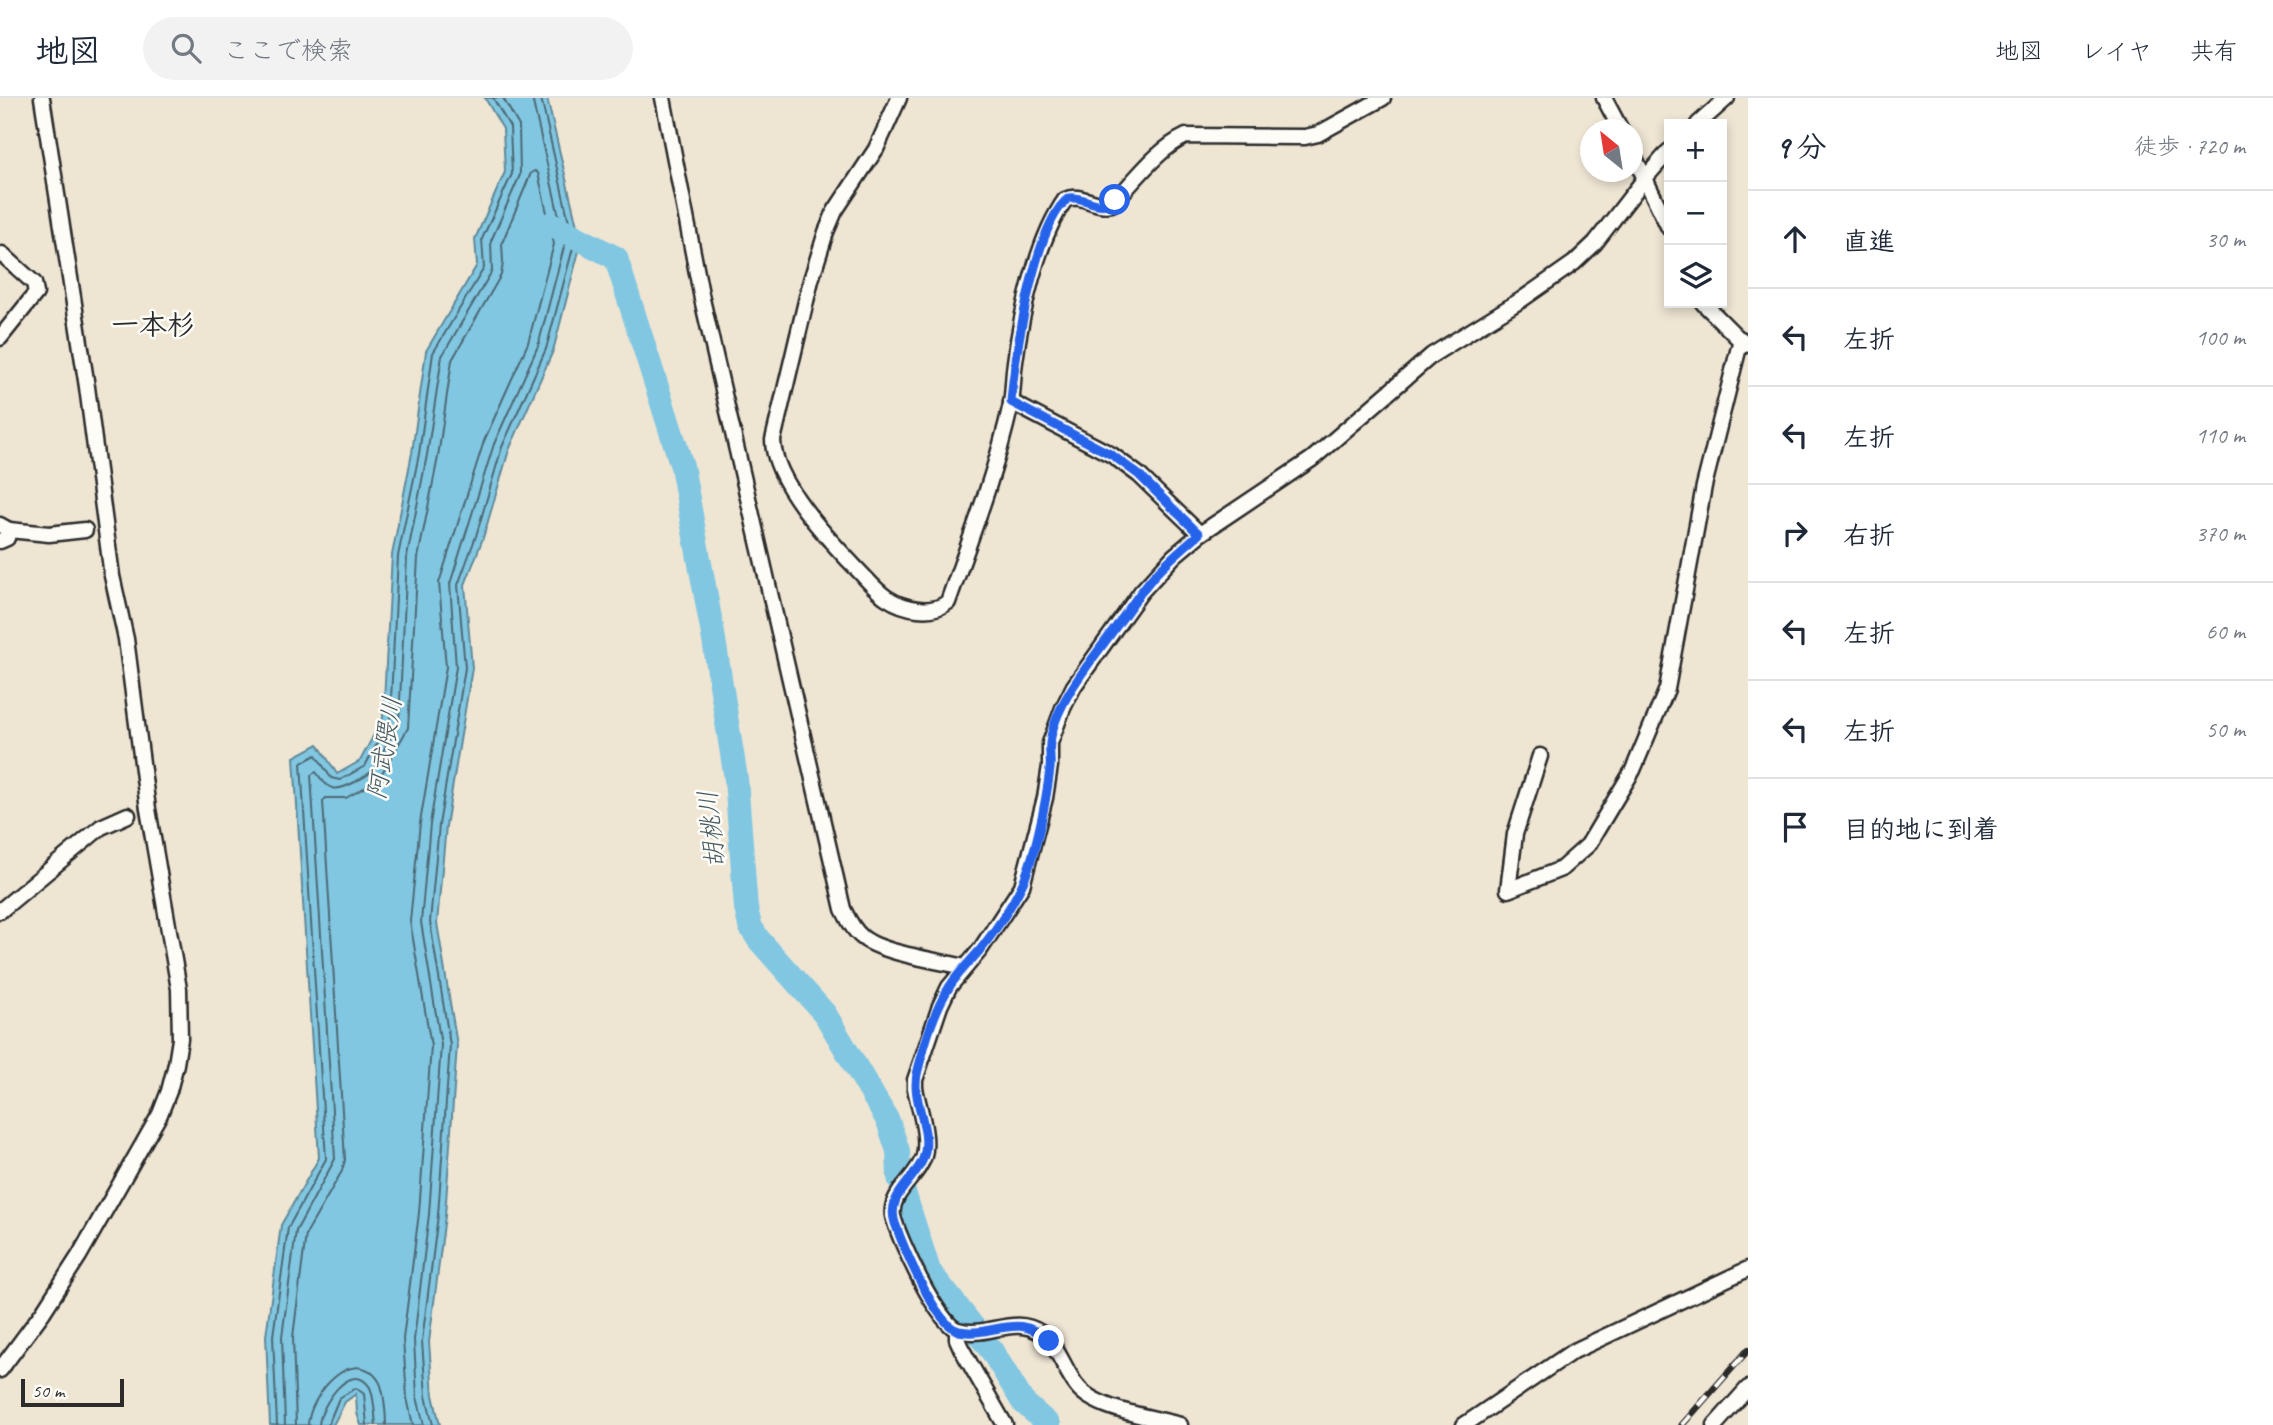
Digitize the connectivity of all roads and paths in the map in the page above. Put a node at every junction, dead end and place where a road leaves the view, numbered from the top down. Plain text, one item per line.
1 (42, 98) edge
2 (663, 98) edge
3 (900, 98) edge
4 (1383, 98) edge
5 (1604, 98) edge
6 (1727, 98) edge
7 (1614, 119) edge
8 (1704, 119) edge
9 (1664, 157) edge
10 (1643, 171) edge
11 (1646, 177) junction
12 (1664, 217) edge
13 (2, 254) edge
14 (1708, 308) edge
15 (0, 338) edge
16 (1745, 344) edge
17 (1011, 402) junction
18 (85, 530) dead end
19 (3, 532) edge
20 (1199, 534) junction
21 (1540, 756) dead end
22 (128, 815) dead end
23 (0, 910) edge
24 (965, 967) junction
25 (1748, 1269) edge
26 (963, 1331) junction
27 (0, 1370) edge
28 (1748, 1388) edge
29 (1005, 1425) edge
30 (1180, 1425) edge
31 (1464, 1425) edge
32 (1715, 1425) edge

1 - 27 street
2 - 24 street
3 - 17 street
4 - 17 street
5 - 7 street
6 - 8 street
9 - 11 street
10 - 11 street
11 - 12 street
11 - 20 street
13 - 15 street
14 - 16 street
16 - 21 street
17 - 20 street
18 - 19 street
20 - 24 street
22 - 23 street
24 - 26 street
25 - 31 street
26 - 29 street
26 - 30 street
28 - 32 street

